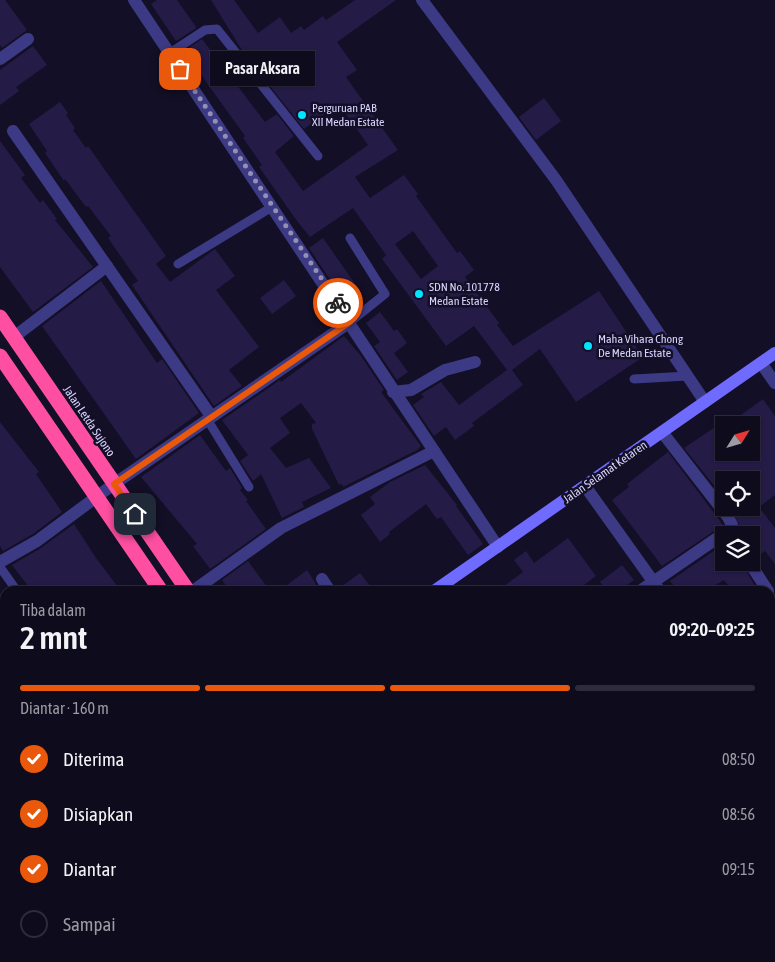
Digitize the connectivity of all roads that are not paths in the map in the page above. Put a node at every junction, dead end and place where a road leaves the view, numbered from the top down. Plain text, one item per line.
1 (422, 0) edge
2 (137, 1) edge
3 (28, 39) dead end
4 (170, 53) junction
5 (0, 59) edge
6 (13, 131) dead end
7 (318, 156) dead end
8 (272, 207) junction
9 (350, 238) dead end
10 (178, 264) dead end
11 (106, 266) junction
12 (0, 317) edge
13 (350, 322) junction
14 (14, 337) junction
15 (775, 353) edge
16 (0, 356) edge
17 (475, 362) dead end
18 (761, 363) junction
19 (688, 376) junction
20 (634, 380) dead end
21 (775, 383) edge
22 (393, 392) junction
23 (705, 402) junction
24 (209, 418) junction
25 (662, 432) junction
26 (434, 451) junction
27 (114, 484) junction
28 (585, 486) junction
29 (249, 487) dead end
30 (95, 498) junction
31 (730, 526) edge
32 (715, 544) edge
33 (498, 547) junction
34 (0, 562) edge
35 (0, 567) edge
36 (755, 571) edge
37 (322, 579) dead end
38 (13, 586) edge
39 (157, 586) edge
40 (185, 586) edge
41 (200, 586) edge
42 (327, 586) edge
43 (441, 586) edge
44 (656, 586) edge
45 (658, 586) edge
46 (764, 586) edge

1 - 19 street
2 - 4 street
3 - 5 street
4 - 7 lane
4 - 8 street
6 - 11 street
8 - 10 lane
8 - 13 street
9 - 13 lane
11 - 14 street
11 - 24 street
12 - 14 highway, Jalan Letda Sujono
13 - 22 street
13 - 24 street
14 - 27 highway, Jalan Letda Sujono
15 - 18 street, Jalan Selamat Ketaren
16 - 30 highway
17 - 22 street
18 - 21 street
18 - 23 street, Jalan Selamat Ketaren
19 - 20 lane
19 - 23 street
22 - 26 street
23 - 25 street, Jalan Selamat Ketaren
24 - 27 street
24 - 29 lane
25 - 28 street, Jalan Selamat Ketaren
25 - 31 street
26 - 33 street
26 - 41 street
27 - 30 street
27 - 40 highway, Jalan Letda Sujono
28 - 33 street, Jalan Selamat Ketaren
28 - 44 street
30 - 34 street
30 - 39 highway
32 - 45 street
33 - 43 street, Jalan Selamat Ketaren
35 - 38 lane
36 - 46 street
37 - 42 street

